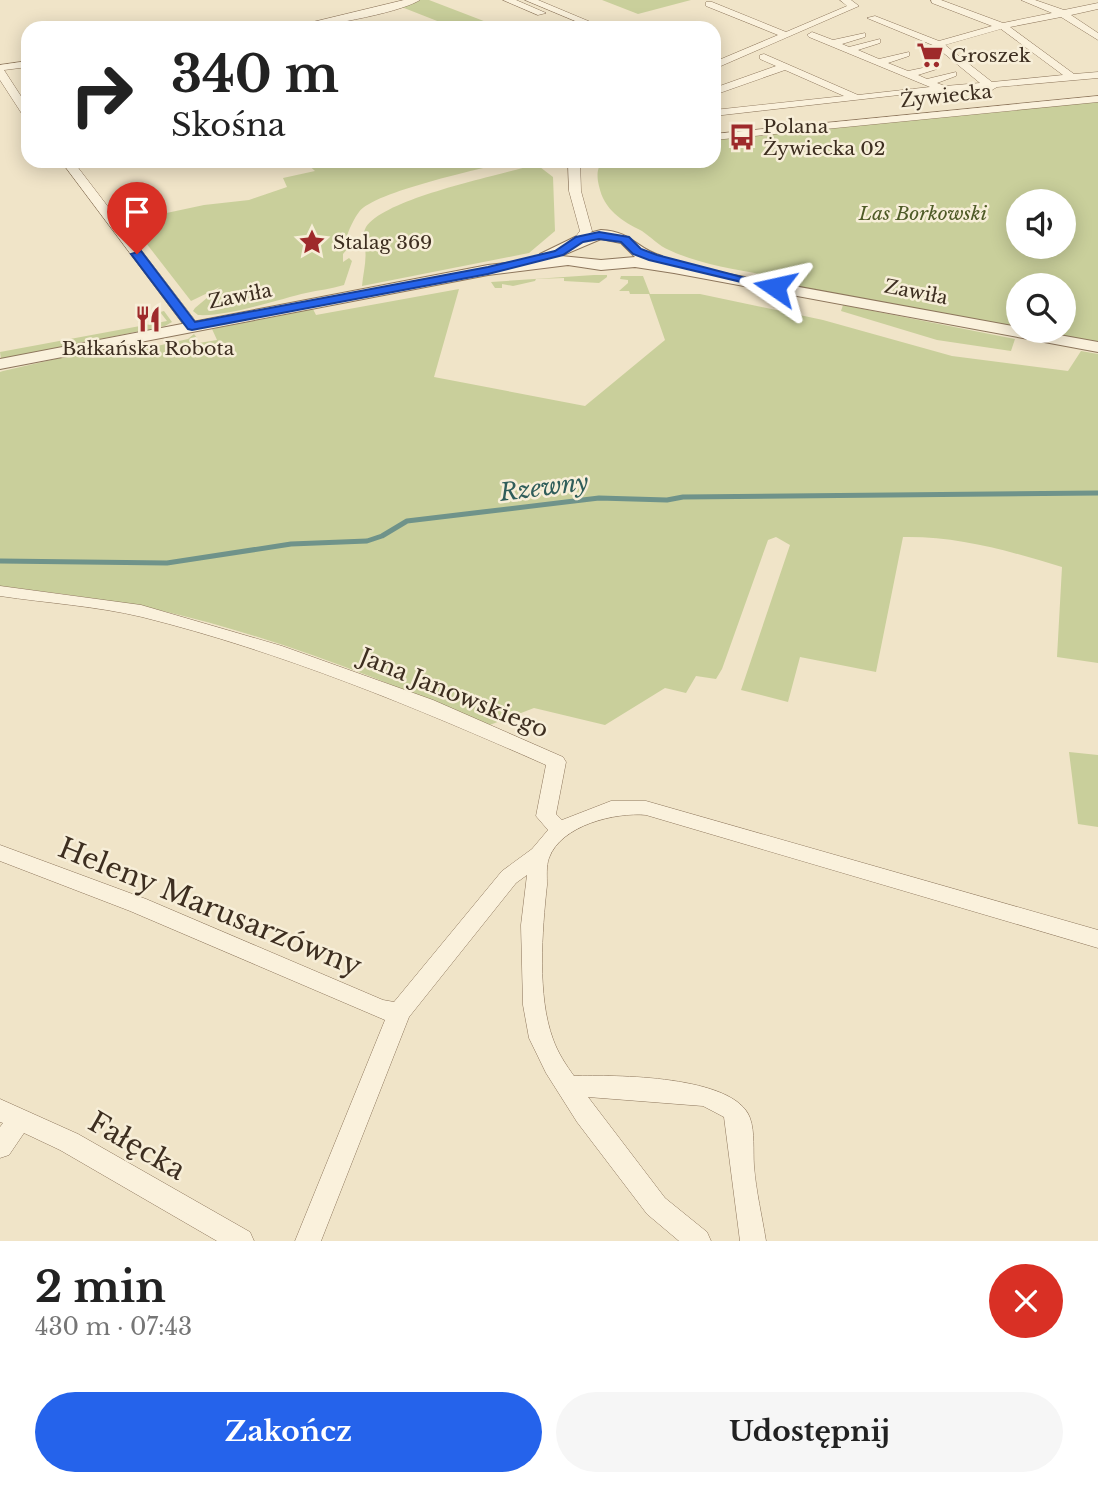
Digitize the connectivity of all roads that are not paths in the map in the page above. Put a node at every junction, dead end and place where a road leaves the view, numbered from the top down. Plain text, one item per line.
1 (415, 0) edge
2 (508, 0) edge
3 (551, 0) edge
4 (845, 0) edge
5 (1026, 0) edge
6 (935, 1) edge
7 (535, 2) edge
8 (709, 4) dead end
9 (1098, 6) edge
10 (1062, 13) junction
11 (872, 18) dead end
12 (350, 21) edge
13 (557, 21) edge
14 (582, 21) edge
15 (1002, 26) junction
16 (786, 35) junction
17 (812, 35) dead end
18 (862, 35) dead end
19 (1098, 37) edge
20 (877, 41) dead end
21 (832, 43) junction
22 (938, 44) junction
23 (849, 50) junction
24 (764, 57) dead end
25 (910, 57) dead end
26 (721, 62) edge
27 (885, 65) junction
28 (21, 66) edge
29 (786, 66) junction
30 (933, 67) dead end
31 (0, 70) edge
32 (909, 74) junction
33 (952, 74) dead end
34 (1098, 75) edge
35 (1073, 78) junction
36 (928, 82) junction
37 (991, 86) junction
38 (721, 89) edge
39 (943, 89) junction
40 (858, 98) junction
41 (1098, 99) edge
42 (21, 104) edge
43 (1016, 107) junction
44 (721, 112) edge
45 (882, 120) junction
46 (721, 136) edge
47 (71, 168) edge
48 (574, 168) edge
49 (579, 201) junction
50 (613, 236) junction
51 (575, 242) junction
52 (635, 248) junction
53 (585, 262) junction
54 (621, 262) junction
55 (488, 270) junction
56 (727, 277) junction
57 (192, 326) junction
58 (1098, 347) edge
59 (0, 364) edge
60 (0, 591) edge
61 (560, 830) junction
62 (0, 853) edge
63 (539, 855) junction
64 (1098, 939) edge
65 (399, 1013) junction
66 (569, 1087) junction
67 (10, 1115) edge
68 (0, 1147) edge
69 (241, 1241) edge
70 (308, 1241) edge
71 (698, 1241) edge
72 (753, 1241) edge

1 - 12 street
2 - 13 street
3 - 7 street
4 - 16 street
5 - 10 street
6 - 15 street
7 - 14 street
8 - 16 street
9 - 10 street
10 - 15 street
10 - 19 street
11 - 22 street
15 - 22 street
15 - 35 street
16 - 26 street
17 - 21 street
18 - 21 street
20 - 23 street
21 - 23 street
22 - 37 street
23 - 27 street
24 - 29 street
25 - 27 street
27 - 32 street
28 - 31 street
29 - 38 street
29 - 40 street
30 - 32 street
31 - 42 street
32 - 36 street
33 - 36 street
34 - 35 street
35 - 37 street
36 - 39 street
37 - 39 street
37 - 43 street
39 - 40 street
40 - 44 street
40 - 45 street
41 - 43 street, Żywiecka
43 - 45 street, Żywiecka
45 - 46 street, Żywiecka
47 - 57 street
48 - 49 street
49 - 50 street
49 - 51 street
50 - 51 street, Zawiła
50 - 52 street, Zawiła
51 - 53 street
51 - 55 street, Zawiła
52 - 54 street
52 - 56 street, Zawiła
53 - 54 street, Zawiła
53 - 55 street, Zawiła
54 - 56 street, Zawiła
55 - 57 street, Zawiła
56 - 58 street, Zawiła
57 - 59 street, Zawiła
60 - 61 street, Jana Janowskiego
61 - 63 street
61 - 64 street
62 - 65 street, Heleny Marusarzówny
63 - 65 street
63 - 66 street
65 - 70 street
66 - 71 street
66 - 72 street
67 - 68 street
67 - 69 street, Fałęcka

